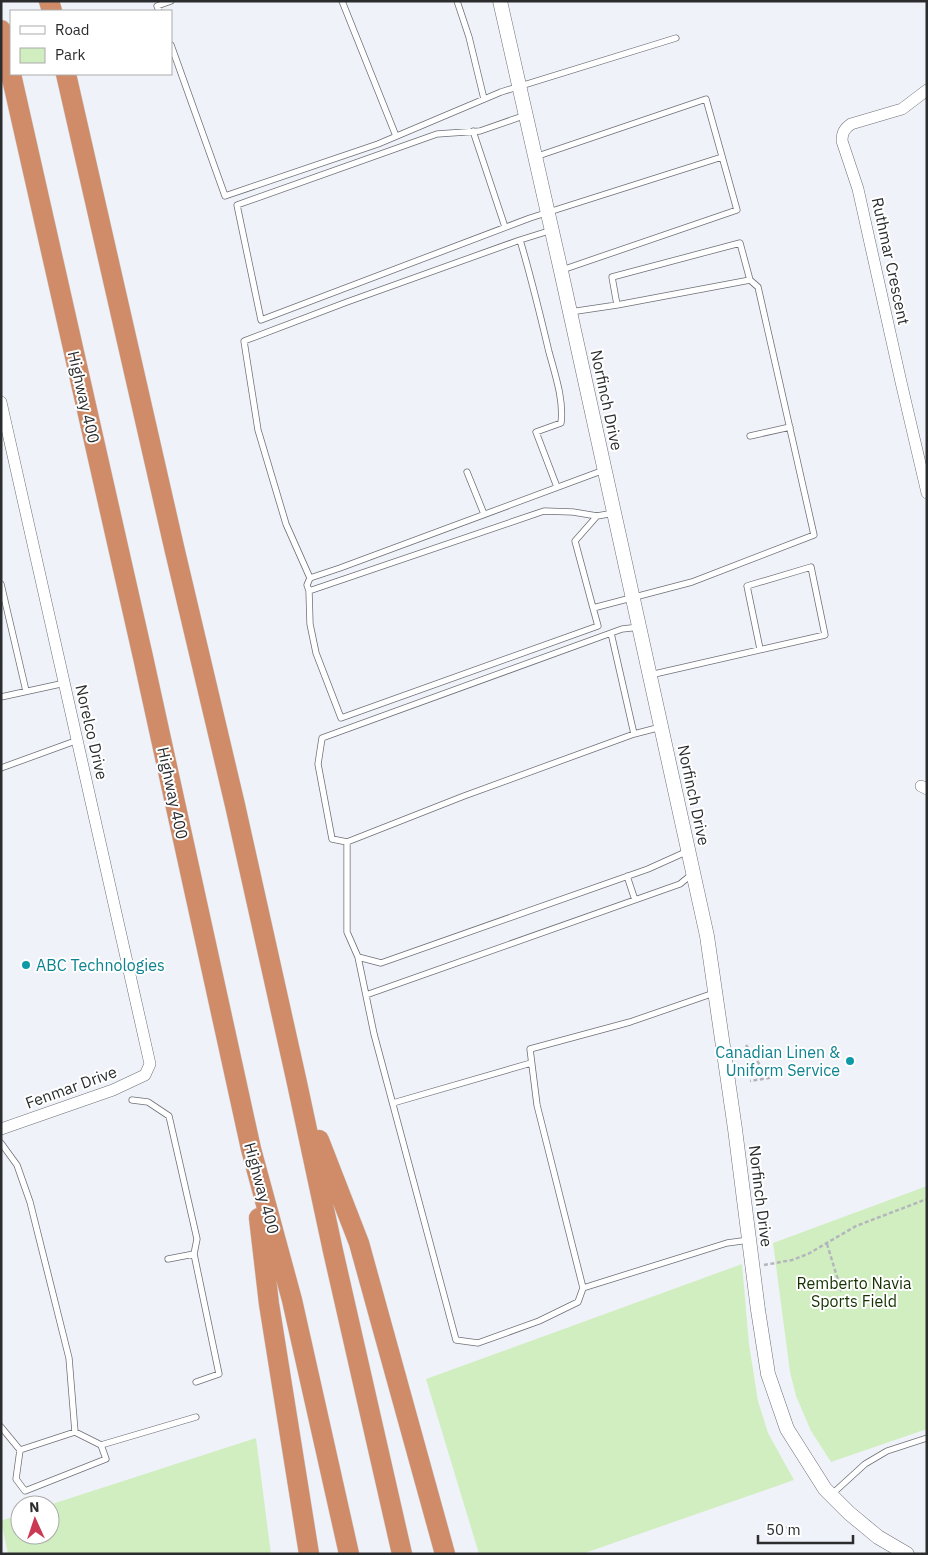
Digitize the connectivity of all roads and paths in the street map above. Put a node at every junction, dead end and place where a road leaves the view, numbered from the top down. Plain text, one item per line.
1 (171, 1) edge
2 (342, 1) edge
3 (457, 1) edge
4 (500, 1) edge
5 (159, 10) edge
6 (1, 30) edge
7 (676, 38) dead end
8 (172, 48) edge
9 (10, 70) edge
10 (11, 75) edge
11 (66, 75) edge
12 (519, 87) junction
13 (927, 90) edge
14 (484, 99) junction
15 (526, 116) junction
16 (472, 131) junction
17 (396, 136) junction
18 (535, 157) junction
19 (722, 157) junction
20 (548, 212) junction
21 (506, 227) junction
22 (552, 230) junction
23 (520, 240) junction
24 (561, 271) junction
25 (750, 280) junction
26 (617, 305) junction
27 (570, 312) junction
28 (1, 402) edge
29 (790, 428) junction
30 (750, 436) dead end
31 (605, 470) junction
32 (467, 472) dead end
33 (557, 487) junction
34 (927, 493) edge
35 (615, 513) junction
36 (484, 514) junction
37 (597, 516) junction
38 (310, 578) junction
39 (1, 584) edge
40 (309, 591) junction
41 (633, 598) junction
42 (593, 608) junction
43 (598, 626) junction
44 (640, 627) junction
45 (611, 632) junction
46 (601, 636) junction
47 (760, 649) junction
48 (650, 675) junction
49 (64, 682) junction
50 (26, 691) junction
51 (1, 697) edge
52 (662, 727) junction
53 (634, 734) junction
54 (78, 740) junction
55 (1, 768) edge
56 (347, 842) junction
57 (689, 850) junction
58 (694, 873) junction
59 (627, 876) junction
60 (635, 900) junction
61 (358, 957) junction
62 (716, 993) junction
63 (366, 996) junction
64 (746, 1045) dead end
65 (531, 1063) junction
66 (149, 1070) joint
67 (750, 1081) dead end
68 (297, 1083) junction
69 (132, 1100) dead end
70 (393, 1103) junction
71 (1, 1130) edge
72 (1, 1143) edge
73 (251, 1149) junction
74 (927, 1199) edge
75 (748, 1240) junction
76 (827, 1244) junction
77 (194, 1254) junction
78 (168, 1259) dead end
79 (753, 1266) junction
80 (583, 1288) junction
81 (842, 1292) dead end
82 (196, 1382) dead end
83 (196, 1417) dead end
84 (1, 1427) edge
85 (75, 1432) junction
86 (927, 1438) edge
87 (102, 1445) junction
88 (20, 1450) junction
89 (831, 1495) junction
90 (788, 1527) dead end
91 (780, 1530) dead end
92 (309, 1554) edge
93 (349, 1554) edge
94 (402, 1554) edge
95 (445, 1554) edge
96 (907, 1554) edge

1 - 5 lane
2 - 17 lane
3 - 14 lane
4 - 12 street, Norfinch Drive
6 - 9 highway, Highway 400
7 - 12 lane
8 - 17 lane
10 - 73 highway, Highway 400
11 - 68 highway
12 - 14 lane
12 - 15 street, Norfinch Drive
13 - 34 street, Ruthmar Crescent
14 - 17 lane
15 - 16 lane
15 - 18 street, Norfinch Drive
16 - 21 lane
16 - 21 lane
18 - 19 lane
18 - 20 street, Norfinch Drive
19 - 20 lane
19 - 24 lane
20 - 21 lane
20 - 22 street, Norfinch Drive
22 - 23 lane
22 - 24 street, Norfinch Drive
23 - 33 lane
23 - 38 lane
24 - 27 street, Norfinch Drive
25 - 26 lane
25 - 26 lane
25 - 29 lane
26 - 27 lane
27 - 31 street, Norfinch Drive
28 - 49 street, Norelco Drive
29 - 30 lane
29 - 41 lane
31 - 33 lane
31 - 35 street, Norfinch Drive
32 - 36 lane
33 - 36 lane
35 - 37 lane
35 - 41 street, Norfinch Drive
36 - 38 lane
37 - 40 lane
37 - 42 lane
38 - 40 lane
39 - 50 lane
40 - 43 lane
41 - 42 lane
41 - 44 street, Norfinch Drive
42 - 43 lane
43 - 46 lane
44 - 45 lane
44 - 48 street, Norfinch Drive
45 - 46 lane
45 - 53 lane
46 - 56 lane
47 - 47 lane
47 - 48 lane
48 - 52 street, Norfinch Drive
49 - 50 lane
49 - 54 street, Norelco Drive
50 - 51 lane
52 - 53 lane
52 - 57 street, Norfinch Drive
53 - 56 lane
54 - 55 lane
54 - 66 street, Norelco Drive
56 - 61 lane
57 - 58 street, Norfinch Drive
57 - 59 lane
58 - 60 lane
58 - 62 street, Norfinch Drive
59 - 60 lane
59 - 61 lane
60 - 63 lane
61 - 63 lane
62 - 65 lane
62 - 75 street, Norfinch Drive
63 - 70 lane
64 - 67 path
65 - 70 lane
65 - 80 lane
66 - 71 street, Fenmar Drive
68 - 94 highway
68 - 95 highway
69 - 77 lane
70 - 80 lane
72 - 85 lane
73 - 92 highway
73 - 93 highway, Highway 400
74 - 76 path
75 - 79 street, Norfinch Drive
75 - 80 lane
76 - 79 path
76 - 81 path
77 - 78 lane
77 - 82 lane
79 - 89 street, Norfinch Drive
83 - 87 lane
84 - 88 lane
85 - 87 lane
85 - 88 lane
86 - 89 lane
87 - 88 lane
89 - 96 street, Norfinch Drive
90 - 91 path

